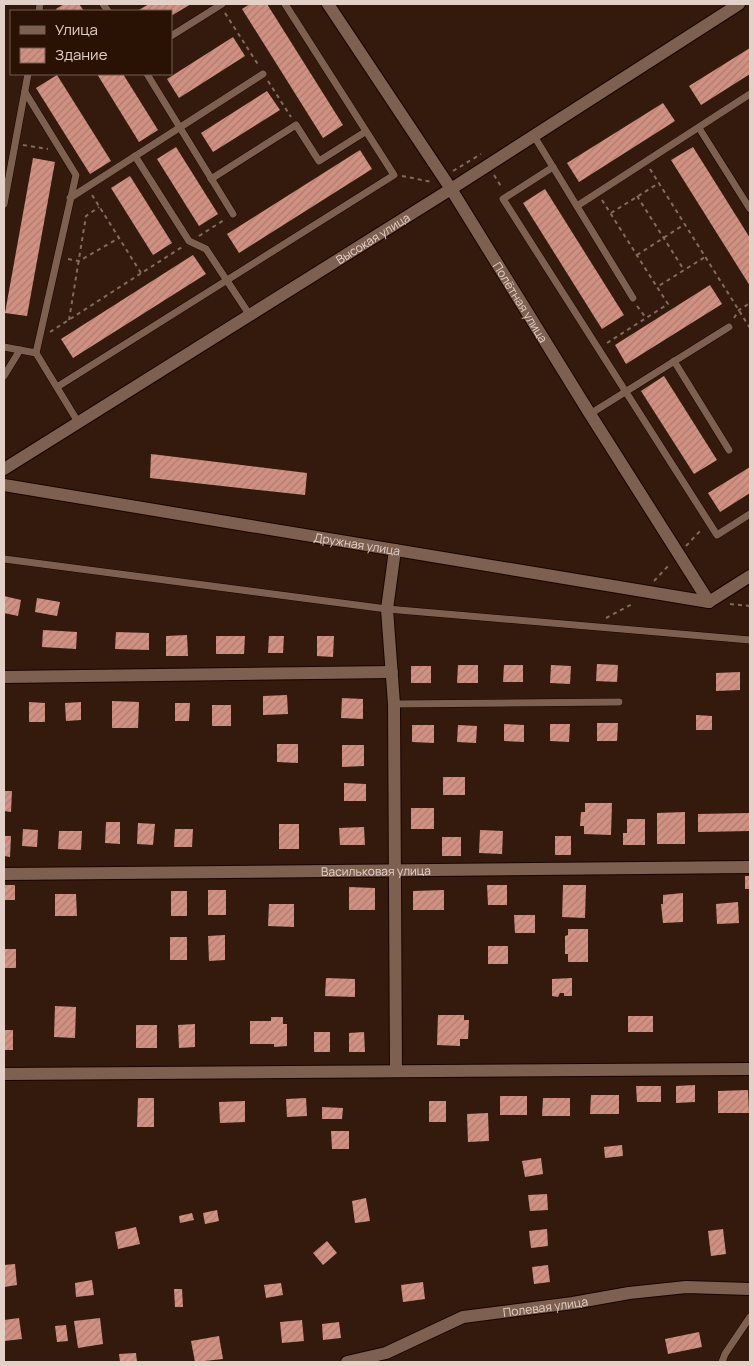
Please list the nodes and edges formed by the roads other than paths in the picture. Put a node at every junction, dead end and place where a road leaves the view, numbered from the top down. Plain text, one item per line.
1 (221, 4) edge
2 (285, 4) edge
3 (328, 4) edge
4 (739, 4) edge
5 (172, 35) edge
6 (263, 74) road end
7 (28, 75) edge
8 (148, 75) edge
9 (25, 92) junction
10 (750, 94) edge
11 (180, 128) junction
12 (698, 128) junction
13 (365, 132) junction
14 (534, 136) junction
15 (135, 156) junction
16 (553, 167) junction
17 (211, 179) junction
18 (450, 189) junction
19 (70, 198) junction
20 (4, 204) edge
21 (577, 206) junction
22 (750, 209) edge
23 (233, 214) road end
24 (228, 280) junction
25 (633, 298) road end
26 (249, 314) junction
27 (729, 327) road end
28 (4, 347) edge
29 (20, 350) junction
30 (36, 353) junction
31 (674, 361) junction
32 (4, 376) edge
33 (57, 387) junction
34 (626, 392) junction
35 (590, 414) junction
36 (78, 422) junction
37 (729, 450) dead end
38 (4, 469) edge
39 (4, 485) edge
40 (750, 514) edge
41 (395, 550) junction
42 (4, 559) edge
43 (750, 576) edge
44 (710, 602) junction
45 (387, 609) junction
46 (750, 640) edge
47 (392, 672) junction
48 (4, 676) edge
49 (619, 702) dead end
50 (394, 704) junction
51 (750, 867) edge
52 (394, 870) junction
53 (4, 874) edge
54 (750, 1069) edge
55 (396, 1070) junction
56 (4, 1074) edge
57 (750, 1289) edge
58 (750, 1317) edge
59 (347, 1362) edge
60 (722, 1362) edge

1 - 5 lane
2 - 13 lane
3 - 18 street, Полётная улица
4 - 14 street, Высокая улица
6 - 11 lane
7 - 9 lane
8 - 11 lane
9 - 19 lane
9 - 20 lane
10 - 12 lane
11 - 15 lane
11 - 17 lane
12 - 21 lane
12 - 22 lane
13 - 17 lane
13 - 24 lane
14 - 16 lane
14 - 18 street, Высокая улица
15 - 19 lane
15 - 24 lane
16 - 21 lane
16 - 34 lane
17 - 23 lane
18 - 26 street, Высокая улица
18 - 35 street, Полётная улица
19 - 30 lane
21 - 25 lane
24 - 26 lane
24 - 33 lane
26 - 36 street, Высокая улица
27 - 31 lane
28 - 29 lane
29 - 30 lane
29 - 32 lane
30 - 33 lane
31 - 34 lane
31 - 37 lane
33 - 36 lane
34 - 35 lane
34 - 40 lane
35 - 44 street, Полётная улица
36 - 38 street, Высокая улица
39 - 41 street, Дружная улица
41 - 44 street, Дружная улица
41 - 45 street
42 - 45 lane
43 - 44 street
45 - 46 lane
45 - 47 street
47 - 48 street
47 - 50 street
49 - 50 lane
50 - 52 street
51 - 52 street, Васильковая улица
52 - 53 street, Васильковая улица
52 - 55 street
54 - 55 street
55 - 56 street
57 - 59 street, Полевая улица
58 - 60 lane

